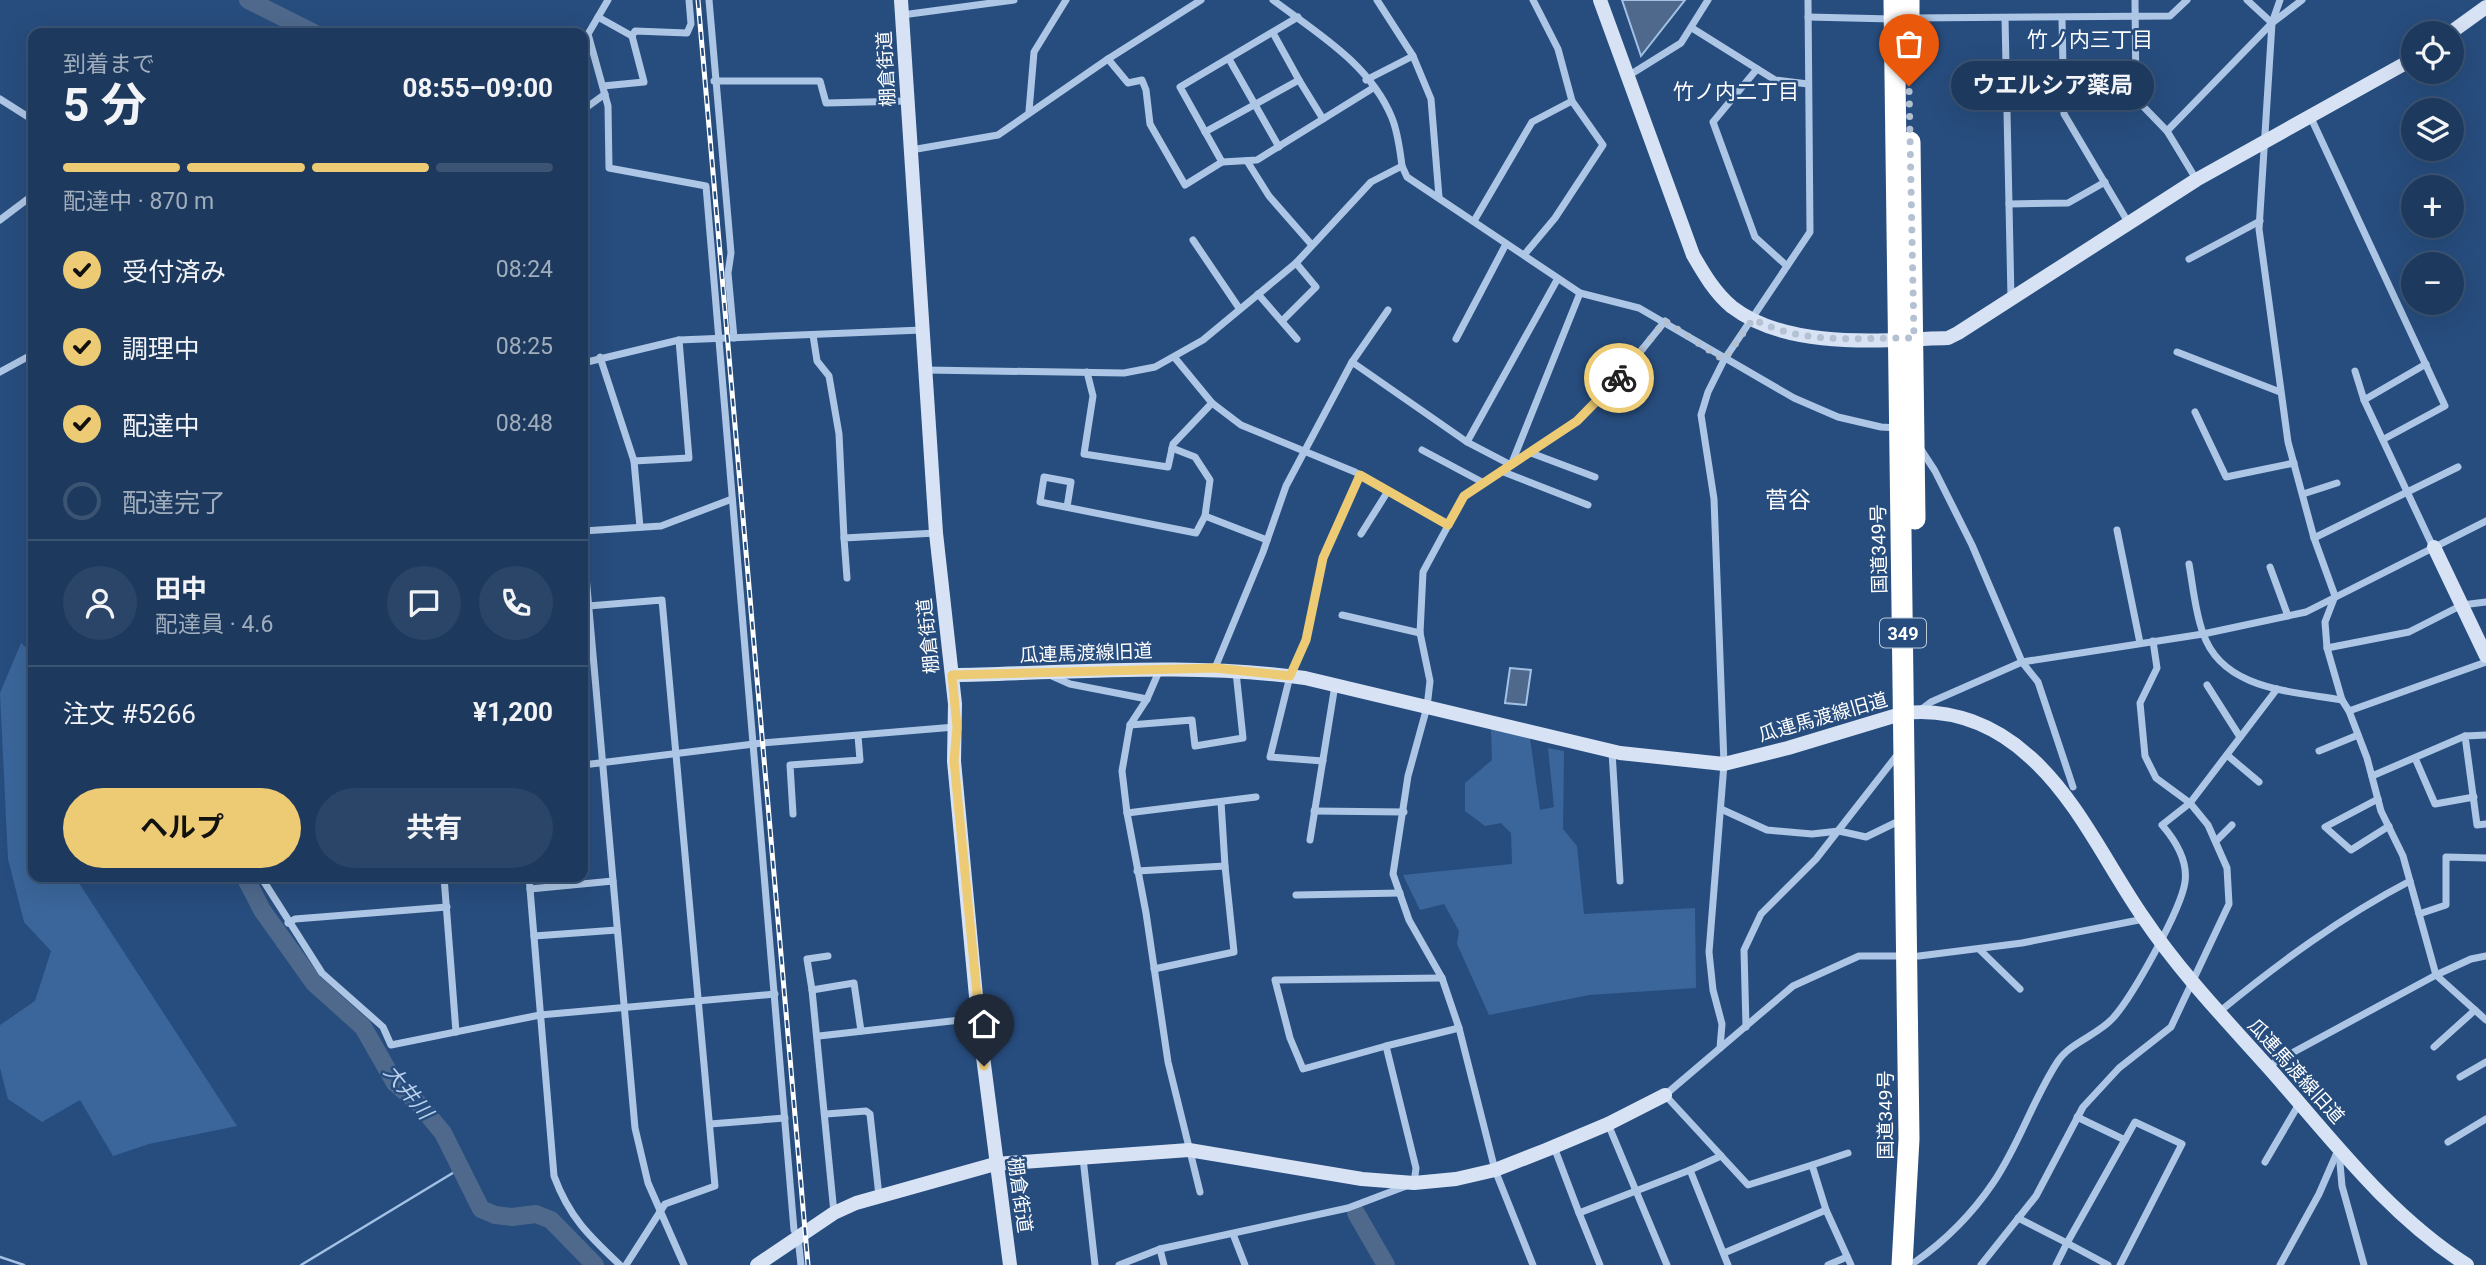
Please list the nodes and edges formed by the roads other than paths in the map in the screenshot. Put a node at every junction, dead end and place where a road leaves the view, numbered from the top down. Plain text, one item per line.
1 (608, 0) edge
2 (689, 0) edge
3 (709, 0) edge
4 (1014, 0) edge
5 (1066, 0) edge
6 (1201, 0) edge
7 (1273, 0) edge
8 (1377, 0) edge
9 (1533, 0) edge
10 (1600, 0) edge
11 (1708, 0) edge
12 (1808, 0) edge
13 (2135, 0) edge
14 (2187, 0) edge
15 (2247, 0) edge
16 (2280, 0) edge
17 (2302, 0) edge
18 (902, 7) edge
19 (2486, 7) edge
20 (1901, 9) edge
21 (598, 17) junction
22 (1298, 17) junction
23 (1808, 18) junction
24 (2005, 18) junction
25 (2136, 18) junction
26 (2063, 19) junction
27 (2272, 23) junction
28 (2464, 23) edge
29 (1692, 28) junction
30 (1273, 33) junction
31 (632, 36) junction
32 (1413, 56) junction
33 (1108, 59) junction
34 (1229, 59) junction
35 (2401, 66) edge
36 (1757, 69) junction
37 (1628, 76) junction
38 (714, 80) junction
39 (1298, 80) junction
40 (1366, 80) junction
41 (1808, 83) junction
42 (1373, 88) junction
43 (604, 90) junction
44 (0, 99) edge
45 (907, 101) junction
46 (1572, 101) junction
47 (1254, 103) junction
48 (588, 105) edge
49 (1029, 111) junction
50 (28, 117) edge
51 (2311, 118) junction
52 (1323, 119) junction
53 (2167, 131) junction
54 (1205, 132) junction
55 (2264, 144) junction
56 (1279, 146) junction
57 (910, 150) junction
58 (1247, 161) junction
59 (1222, 162) junction
60 (1402, 166) junction
61 (2196, 180) junction
62 (2105, 182) junction
63 (1440, 197) junction
64 (28, 198) edge
65 (2009, 204) junction
66 (0, 220) edge
67 (1474, 221) junction
68 (2260, 221) junction
69 (2128, 222) junction
70 (1193, 240) dead end
71 (1311, 244) junction
72 (1506, 244) junction
73 (1524, 255) junction
74 (2189, 259) dead end
75 (1296, 263) junction
76 (1787, 266) junction
77 (1557, 280) junction
78 (1580, 293) junction
79 (1258, 294) junction
80 (2011, 298) junction
81 (1239, 308) junction
82 (1388, 310) dead end
83 (1753, 319) junction
84 (1283, 320) junction
85 (1665, 321) junction
86 (922, 330) junction
87 (813, 335) junction
88 (1906, 337) junction
89 (717, 338) junction
90 (734, 338) junction
91 (1297, 339) dead end
92 (1456, 339) dead end
93 (679, 340) junction
94 (2177, 352) dead end
95 (28, 357) edge
96 (600, 357) junction
97 (1175, 358) junction
98 (1724, 360) junction
99 (588, 361) edge
100 (1352, 362) junction
101 (2426, 364) junction
102 (925, 370) junction
103 (2355, 371) dead end
104 (0, 372) edge
105 (1087, 372) junction
106 (2280, 393) junction
107 (2364, 400) junction
108 (1212, 403) junction
109 (2195, 412) dead end
110 (1907, 434) junction
111 (2384, 439) junction
112 (1467, 442) junction
113 (1172, 448) junction
114 (1422, 450) dead end
115 (1305, 452) junction
116 (1531, 453) junction
117 (634, 461) junction
118 (2294, 463) junction
119 (1511, 465) junction
120 (2458, 467) dead end
121 (1501, 471) junction
122 (1360, 475) junction
123 (1595, 477) dead end
124 (1482, 482) junction
125 (2337, 483) dead end
126 (2407, 490) junction
127 (1388, 491) junction
128 (2303, 494) junction
129 (732, 499) junction
130 (1588, 505) dead end
131 (1067, 507) junction
132 (1205, 516) junction
133 (2486, 521) edge
134 (1448, 525) junction
135 (640, 527) junction
136 (2117, 530) dead end
137 (588, 531) edge
138 (936, 533) junction
139 (1361, 534) dead end
140 (844, 538) junction
141 (2315, 538) junction
142 (1267, 540) junction
143 (2434, 547) junction
144 (2189, 564) dead end
145 (2270, 567) dead end
146 (847, 578) dead end
147 (588, 595) edge
148 (2334, 596) junction
149 (2486, 602) edge
150 (2462, 605) junction
151 (589, 606) junction
152 (1342, 615) dead end
153 (2288, 616) junction
154 (1420, 633) junction
155 (2203, 634) junction
156 (2153, 641) junction
157 (2140, 643) junction
158 (2326, 648) junction
159 (2485, 655) edge
160 (2022, 662) junction
161 (1215, 668) junction
162 (1160, 669) junction
163 (1236, 670) junction
164 (1049, 674) junction
165 (952, 675) junction
166 (1290, 676) junction
167 (1335, 685) junction
168 (2207, 685) dead end
169 (2277, 689) junction
170 (1147, 699) junction
171 (2342, 700) junction
172 (1427, 707) junction
173 (2349, 711) junction
174 (1911, 713) junction
175 (1130, 725) junction
176 (957, 727) junction
177 (2486, 734) edge
178 (2358, 735) junction
179 (858, 736) junction
180 (2465, 736) junction
181 (2241, 737) junction
182 (752, 744) junction
183 (1905, 745) junction
184 (1612, 751) junction
185 (2319, 751) dead end
186 (676, 755) junction
187 (2227, 755) junction
188 (2415, 758) junction
189 (1322, 761) junction
190 (603, 763) junction
191 (588, 764) edge
192 (1724, 764) junction
193 (2372, 776) junction
194 (2259, 782) dead end
195 (2073, 787) dead end
196 (1256, 797) dead end
197 (2474, 797) junction
198 (2378, 799) junction
199 (1221, 802) junction
200 (2190, 803) junction
201 (1721, 809) junction
202 (1314, 811) junction
203 (1404, 812) junction
204 (1127, 813) junction
205 (793, 814) dead end
206 (1905, 818) junction
207 (2486, 824) edge
208 (2232, 825) dead end
209 (2389, 826) junction
210 (1839, 831) junction
211 (1310, 839) dead end
212 (2216, 841) junction
213 (2486, 858) edge
214 (1225, 866) junction
215 (1137, 871) junction
216 (613, 881) junction
217 (1620, 881) dead end
218 (2410, 881) junction
219 (264, 882) edge
220 (444, 882) edge
221 (529, 882) edge
222 (530, 889) junction
223 (1399, 893) junction
224 (1296, 895) dead end
225 (447, 907) junction
226 (2419, 914) junction
227 (2144, 919) junction
228 (288, 923) junction
229 (617, 930) junction
230 (534, 936) junction
231 (2160, 942) junction
232 (1979, 949) junction
233 (828, 956) dead end
234 (1913, 956) junction
235 (2486, 956) edge
236 (1154, 969) junction
237 (2436, 975) junction
238 (1442, 978) junction
239 (2190, 982) junction
240 (812, 989) junction
241 (2020, 989) dead end
242 (775, 994) junction
243 (699, 1001) junction
244 (623, 1007) junction
245 (2475, 1010) junction
246 (2218, 1012) junction
247 (540, 1015) junction
248 (978, 1018) junction
249 (2486, 1020) edge
250 (1746, 1027) junction
251 (1459, 1028) junction
252 (861, 1031) junction
253 (456, 1032) junction
254 (819, 1036) junction
255 (1386, 1046) junction
256 (2434, 1047) dead end
257 (1720, 1048) junction
258 (2486, 1062) edge
259 (2267, 1067) junction
260 (2459, 1077) dead end
261 (1665, 1095) junction
262 (2300, 1104) junction
263 (825, 1114) junction
264 (2077, 1117) junction
265 (785, 1118) junction
266 (2486, 1119) edge
267 (710, 1124) junction
268 (1608, 1124) junction
269 (2125, 1140) junction
270 (2448, 1142) dead end
271 (1554, 1146) junction
272 (2339, 1148) junction
273 (1189, 1150) junction
274 (1848, 1153) dead end
275 (1721, 1156) junction
276 (1083, 1157) junction
277 (2265, 1162) dead end
278 (995, 1164) junction
279 (1811, 1164) junction
280 (1495, 1170) junction
281 (1690, 1170) junction
282 (1414, 1183) junction
283 (1200, 1192) dead end
284 (1637, 1193) junction
285 (879, 1196) junction
286 (660, 1210) junction
287 (1826, 1210) junction
288 (834, 1213) junction
289 (1579, 1213) junction
290 (2018, 1218) junction
291 (1233, 1234) junction
292 (798, 1237) junction
293 (2067, 1243) junction
294 (1160, 1249) junction
295 (1724, 1253) junction
296 (1849, 1261) edge
297 (1599, 1263) edge
298 (1911, 1264) edge
299 (620, 1265) edge
300 (626, 1265) edge
301 (684, 1265) edge
302 (757, 1265) edge
303 (801, 1265) edge
304 (1010, 1265) edge
305 (1095, 1265) edge
306 (1119, 1265) edge
307 (1164, 1265) edge
308 (1245, 1265) edge
309 (1533, 1265) edge
310 (1588, 1265) edge
311 (1667, 1265) edge
312 (1728, 1265) edge
313 (1828, 1265) edge
314 (1981, 1265) edge
315 (2056, 1265) edge
316 (2108, 1265) edge
317 (2120, 1265) edge
318 (2280, 1265) edge
319 (2364, 1265) edge
320 (2467, 1265) edge

1 - 21 street
2 - 31 street
3 - 38 street
4 - 18 street
5 - 49 street
6 - 33 street
7 - 22 street
8 - 32 street
9 - 46 street
10 - 37 street
11 - 29 street
12 - 23 street
13 - 25 street
14 - 25 street
15 - 27 street
16 - 27 street
17 - 27 street
18 - 45 street, 棚倉街道
19 - 28 street
20 - 23 street
20 - 24 street
20 - 88 highway, 国道349号 / 349
21 - 31 street
21 - 43 street
22 - 30 street
22 - 40 street
23 - 41 street
24 - 26 street
24 - 65 street
25 - 26 street
25 - 53 street
26 - 62 street
27 - 53 street
27 - 55 street
29 - 36 street
29 - 37 street
30 - 34 street
30 - 39 street
31 - 43 street
32 - 40 street
32 - 63 street
33 - 49 street
33 - 59 street
34 - 47 street
34 - 54 street
35 - 51 street
36 - 41 street
36 - 76 street
37 - 83 street
38 - 45 street
38 - 90 street
39 - 47 street
39 - 52 street
40 - 42 street
41 - 76 street
42 - 52 street
42 - 60 street
43 - 48 street
43 - 89 street
44 - 50 street
45 - 57 street, 棚倉街道
46 - 67 street
46 - 73 street
47 - 54 street
47 - 56 street
49 - 57 street
51 - 55 street
51 - 101 street
52 - 56 street
53 - 61 street
54 - 59 street
55 - 61 street
55 - 68 street
56 - 58 street
57 - 86 street, 棚倉街道
58 - 59 street
58 - 71 street
60 - 63 street
60 - 71 street
61 - 69 street
62 - 65 street
62 - 69 street
63 - 67 street
64 - 66 street
65 - 80 street
67 - 72 street
68 - 74 street
68 - 106 street
69 - 80 street
70 - 81 street
71 - 75 street
72 - 73 street
72 - 92 street
73 - 77 street
75 - 79 street
75 - 84 street
76 - 83 street
77 - 78 street
77 - 112 street
78 - 85 street
78 - 119 street
79 - 81 street
79 - 84 street
80 - 88 street
81 - 97 street
82 - 100 street
83 - 88 street
83 - 98 street
84 - 91 street
85 - 98 street
85 - 116 street
86 - 87 street
86 - 102 street, 棚倉街道
87 - 90 street
87 - 140 street
88 - 110 highway, 国道349号 / 349
89 - 90 street
89 - 93 street
89 - 129 street
93 - 96 street
93 - 117 street
94 - 106 street
95 - 104 street
96 - 99 street
96 - 117 street
97 - 105 street
97 - 108 street
98 - 110 street
98 - 192 street
100 - 112 street
100 - 115 street
101 - 107 street
101 - 111 street
102 - 105 street
102 - 138 street, 棚倉街道
103 - 107 street
105 - 113 street
106 - 118 street
107 - 111 street
108 - 113 street
108 - 115 street
109 - 118 street
110 - 160 street
110 - 174 highway, 国道349号 / 349
111 - 126 street
112 - 119 street
113 - 132 street
114 - 124 street
115 - 122 street
115 - 142 street
116 - 119 street
116 - 123 street
117 - 135 street
118 - 128 street
119 - 121 street
120 - 126 street
121 - 124 street
121 - 130 street
122 - 127 street
122 - 166 street
124 - 134 street
125 - 128 street
126 - 141 street
126 - 143 street
127 - 134 street
127 - 139 street
128 - 141 street
129 - 135 street
129 - 182 street
131 - 131 street
131 - 132 street
132 - 142 street
133 - 143 street
134 - 154 street
135 - 137 street
136 - 157 street
138 - 140 street
138 - 165 street, 棚倉街道
140 - 146 street
141 - 148 street
142 - 161 street
143 - 148 street
143 - 150 street
144 - 155 street
145 - 153 street
147 - 151 street
148 - 153 street
148 - 158 street
149 - 150 street
150 - 158 street
150 - 159 street
151 - 186 street
151 - 190 street
152 - 154 street
153 - 155 street
154 - 172 street
155 - 156 street
155 - 169 street
156 - 157 street
156 - 200 street
157 - 160 street
158 - 171 street
159 - 173 street
160 - 174 street
160 - 195 street
161 - 162 street, 瓜連馬渡線旧道
161 - 163 street, 瓜連馬渡線旧道
162 - 164 street, 瓜連馬渡線旧道
162 - 170 street
163 - 166 street, 瓜連馬渡線旧道
163 - 175 street
164 - 165 street, 瓜連馬渡線旧道
164 - 170 street
165 - 176 street, 棚倉街道
166 - 167 street, 瓜連馬渡線旧道
166 - 189 street
167 - 172 street, 瓜連馬渡線旧道
167 - 189 street
168 - 181 street
169 - 171 street
169 - 181 street
170 - 175 street
171 - 173 street
172 - 184 street, 瓜連馬渡線旧道
172 - 203 street
173 - 178 street
174 - 183 highway, 国道349号 / 349
174 - 192 street, 瓜連馬渡線旧道
174 - 227 street, 瓜連馬渡線旧道
174 - 234 highway, 国道349号 / 349
175 - 204 street
176 - 179 street
176 - 248 street, 棚倉街道
177 - 180 street
178 - 185 street
178 - 193 street
179 - 182 street
179 - 205 street
180 - 188 street
180 - 197 street
181 - 187 street
182 - 186 street
182 - 242 street
183 - 206 highway, 国道349号 / 349
183 - 210 street
184 - 192 street, 瓜連馬渡線旧道
184 - 217 street
186 - 190 street
186 - 243 street
187 - 194 street
187 - 200 street
188 - 193 street
188 - 197 street
189 - 202 street
190 - 191 street
190 - 216 street
192 - 201 street
193 - 198 street
196 - 199 street
197 - 207 street
198 - 209 street
198 - 209 street
199 - 204 street
199 - 214 street
200 - 212 street
200 - 231 street
201 - 210 street
201 - 257 street
202 - 203 street
202 - 211 street
203 - 223 street
204 - 215 street
206 - 210 street
206 - 234 highway, 国道349号 / 349
208 - 212 street
209 - 218 street
210 - 250 street
212 - 239 street
213 - 226 street
214 - 215 street
214 - 236 street
215 - 236 street
216 - 222 street
216 - 229 street
218 - 226 street
218 - 246 street
219 - 228 street
220 - 225 street
221 - 222 street
222 - 230 street
223 - 224 street
223 - 238 street
225 - 228 street
225 - 253 street
226 - 237 street
227 - 231 street, 瓜連馬渡線旧道
227 - 232 street
228 - 253 street
229 - 230 street
229 - 244 street
230 - 247 street
231 - 239 street, 瓜連馬渡線旧道
231 - 298 street
232 - 234 street
232 - 241 street
233 - 240 street
234 - 250 street
234 - 298 highway, 国道349号 / 349
235 - 237 street
236 - 273 street
237 - 245 street
237 - 259 street
238 - 251 street
238 - 255 street
239 - 246 street, 瓜連馬渡線旧道
239 - 264 street
240 - 252 street
240 - 254 street
242 - 243 street
242 - 265 street
243 - 244 street
243 - 267 street
244 - 247 street
244 - 286 street
245 - 249 street
245 - 256 street
246 - 259 street, 瓜連馬渡線旧道
247 - 253 street
247 - 299 street
248 - 252 street
248 - 278 street, 棚倉街道
250 - 257 street
251 - 255 street
251 - 280 street
252 - 254 street
254 - 263 street
255 - 282 street
257 - 261 street
258 - 260 street
259 - 262 street, 瓜連馬渡線旧道
261 - 268 street
261 - 275 street
262 - 272 street, 瓜連馬渡線旧道
262 - 277 street
263 - 285 street
263 - 288 street
264 - 269 street
264 - 290 street
265 - 267 street
265 - 292 street
266 - 270 street
267 - 286 street
268 - 271 street
268 - 284 street
269 - 293 street
269 - 317 street
271 - 280 street
271 - 289 street
272 - 318 street
272 - 319 street
272 - 320 street, 瓜連馬渡線旧道
273 - 276 street
273 - 282 street
273 - 283 street
274 - 279 street
275 - 279 street
275 - 281 street
276 - 278 street
276 - 305 street
278 - 285 street
278 - 304 street, 棚倉街道
279 - 287 street
280 - 282 street
280 - 309 street
281 - 284 street
281 - 295 street
282 - 291 street
284 - 289 street
284 - 311 street
285 - 288 street
286 - 300 street
286 - 301 street
287 - 295 street
287 - 296 street
288 - 292 street
289 - 297 street
290 - 293 street
290 - 314 street
291 - 294 street
291 - 308 street
292 - 302 street
292 - 303 street
293 - 315 street
293 - 316 street
294 - 306 street
294 - 307 street
295 - 312 street
296 - 313 street
297 - 310 street

